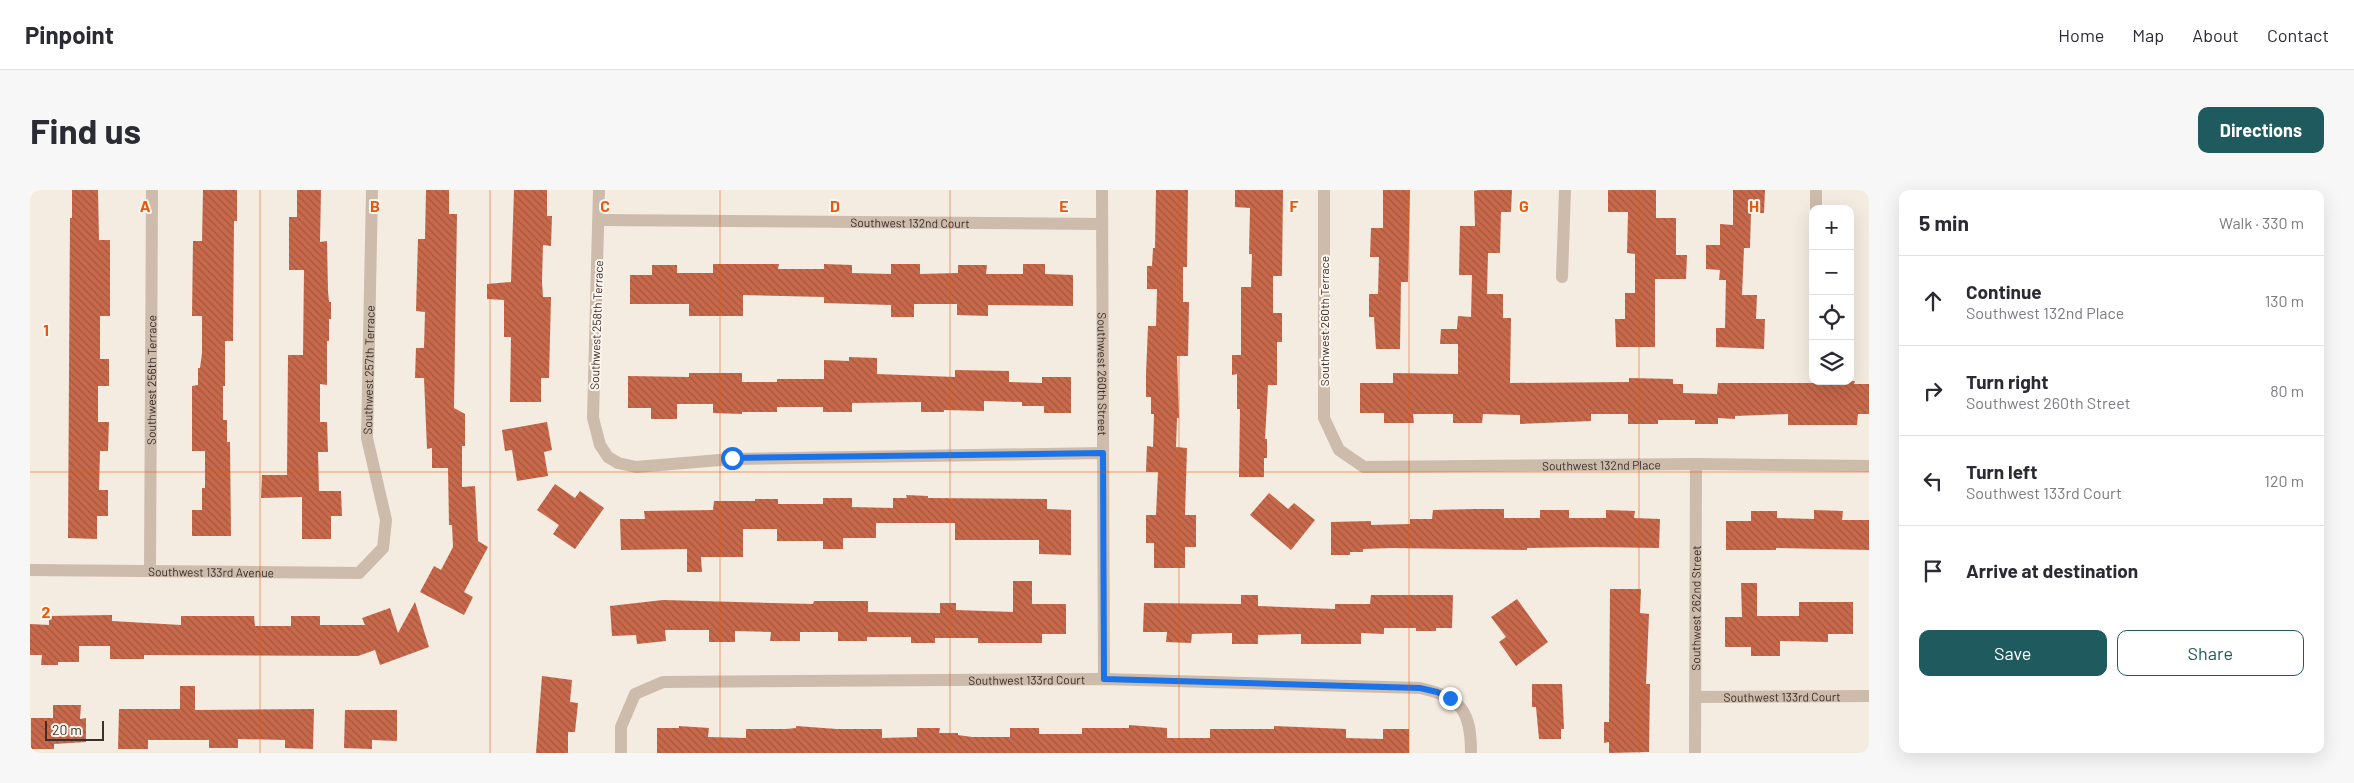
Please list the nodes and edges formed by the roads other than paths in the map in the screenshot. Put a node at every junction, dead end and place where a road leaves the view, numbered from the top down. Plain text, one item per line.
1 (152, 190) edge
2 (372, 190) edge
3 (599, 190) edge
4 (1102, 190) edge
5 (1324, 190) edge
6 (1565, 190) edge
7 (1816, 190) edge
8 (1816, 205) edge
9 (599, 220) junction
10 (1101, 224) junction
11 (1562, 277) dead end
12 (1339, 450) joint
13 (1103, 453) junction
14 (1696, 464) junction
15 (1869, 466) edge
16 (383, 548) joint
17 (30, 570) edge
18 (150, 570) junction
19 (1104, 679) junction
20 (1869, 696) edge
21 (1696, 697) junction
22 (622, 753) edge
23 (1471, 753) edge
24 (1695, 753) edge

1 - 18 street, Southwest 256th Terrace
2 - 16 street, Southwest 257th Terrace
3 - 9 street, Southwest 258th Terrace
4 - 10 street, Southwest 260th Street
5 - 12 street, Southwest 260th Terrace
6 - 11 street
7 - 8 street
9 - 10 street, Southwest 132nd Court
9 - 13 street, Southwest 258th Terrace
10 - 13 street, Southwest 260th Street
12 - 14 street, Southwest 132nd Place
13 - 19 street, Southwest 260th Street
14 - 15 street, Southwest 132nd Place
14 - 21 street, Southwest 262nd Street
16 - 18 street, Southwest 133rd Avenue
17 - 18 street, Southwest 133rd Avenue
19 - 22 street, Southwest 133rd Court
19 - 23 street, Southwest 133rd Court
20 - 21 street, Southwest 133rd Court
21 - 24 street, Southwest 262nd Street

